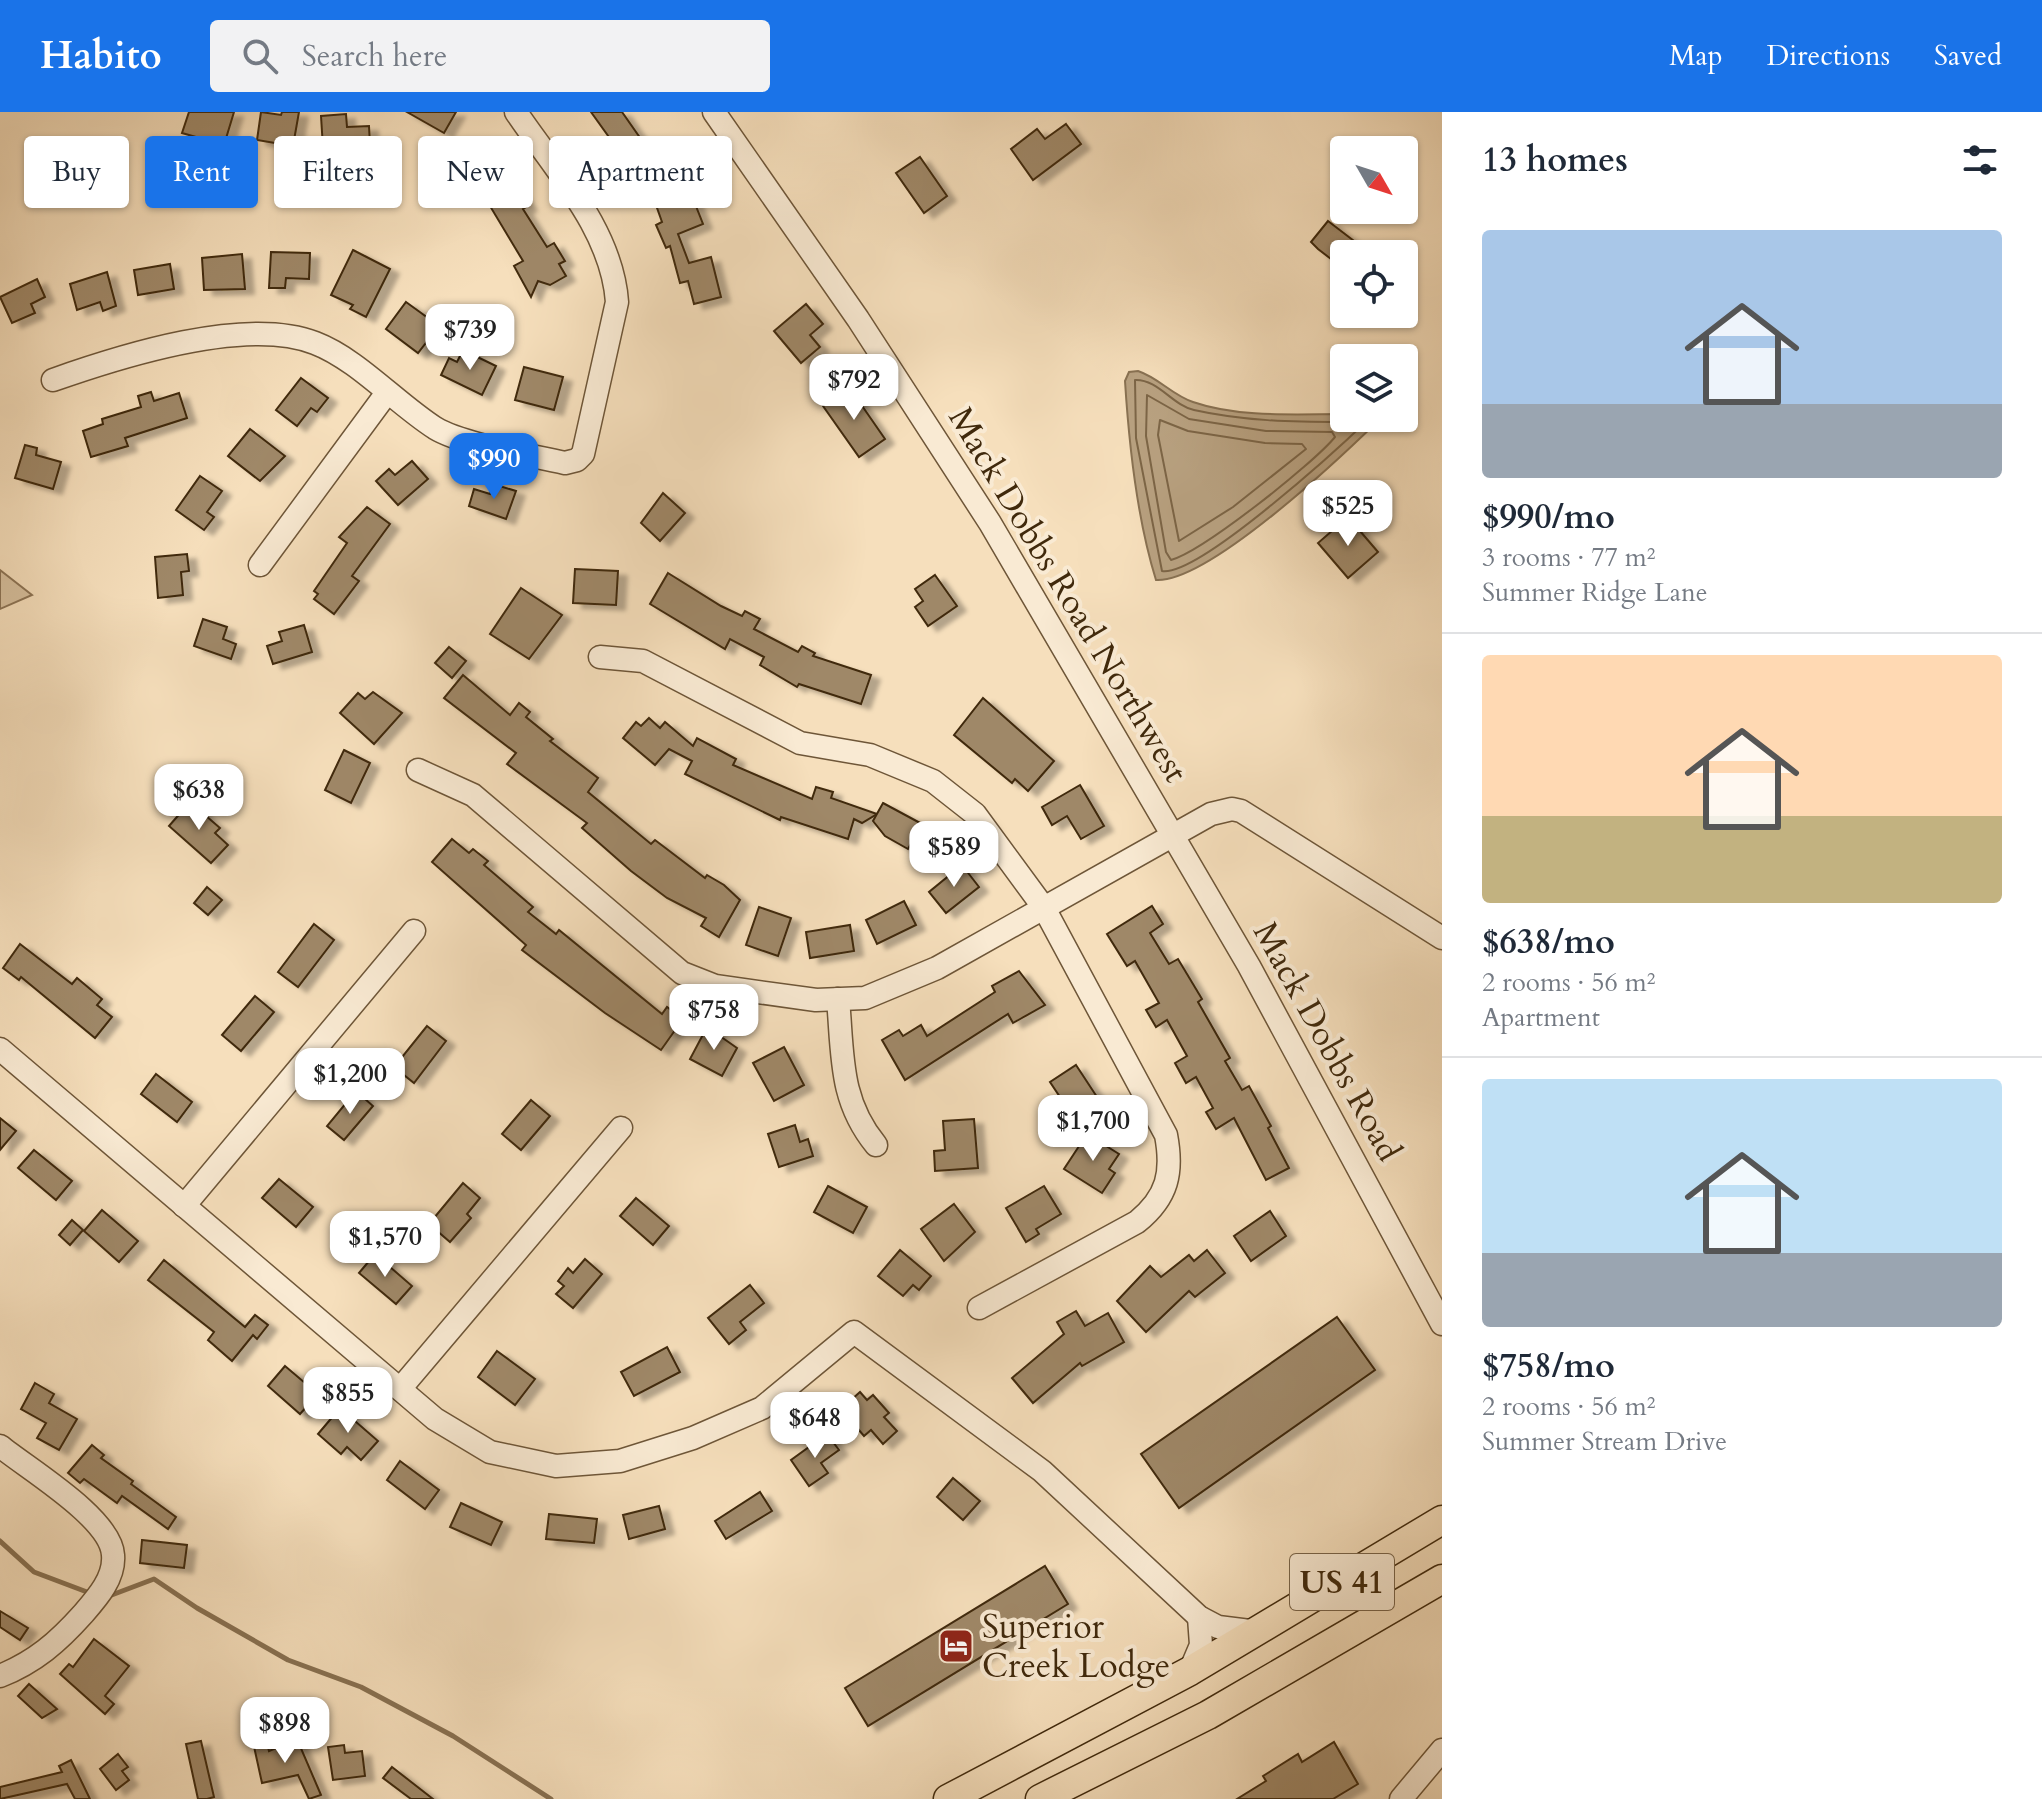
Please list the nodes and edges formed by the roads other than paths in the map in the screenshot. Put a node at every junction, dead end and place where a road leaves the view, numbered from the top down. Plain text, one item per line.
1 (516, 112) edge
2 (714, 112) edge
3 (53, 380) dead end
4 (386, 394) junction
5 (260, 565) dead end
6 (600, 657) dead end
7 (418, 770) dead end
8 (1173, 835) junction
9 (1044, 908) junction
10 (414, 931) dead end
11 (1442, 938) edge
12 (838, 999) junction
13 (0, 1049) edge
14 (621, 1128) dead end
15 (876, 1145) dead end
16 (184, 1206) junction
17 (979, 1308) dead end
18 (1442, 1324) edge
19 (400, 1389) junction
20 (0, 1446) edge
21 (1442, 1520) edge
22 (1442, 1579) edge
23 (1199, 1617) junction
24 (1258, 1632) junction
25 (1190, 1671) junction
26 (0, 1676) edge
27 (1442, 1750) edge
28 (948, 1799) edge
29 (1040, 1799) edge
30 (1401, 1799) edge

1 - 4 street
2 - 8 street, Mack Dobbs Road Northwest
3 - 4 street
4 - 5 street
6 - 9 street
7 - 12 street
8 - 9 street
8 - 11 street
8 - 18 street, Mack Dobbs Road
9 - 12 street
9 - 17 street
10 - 16 street
12 - 15 street
13 - 16 street
14 - 19 street
16 - 19 street
19 - 23 street
20 - 26 street
21 - 24 main road, US 41
22 - 29 main road, US 41
23 - 24 street
23 - 25 street
24 - 25 main road, US 41
25 - 28 main road, US 41
27 - 30 street

